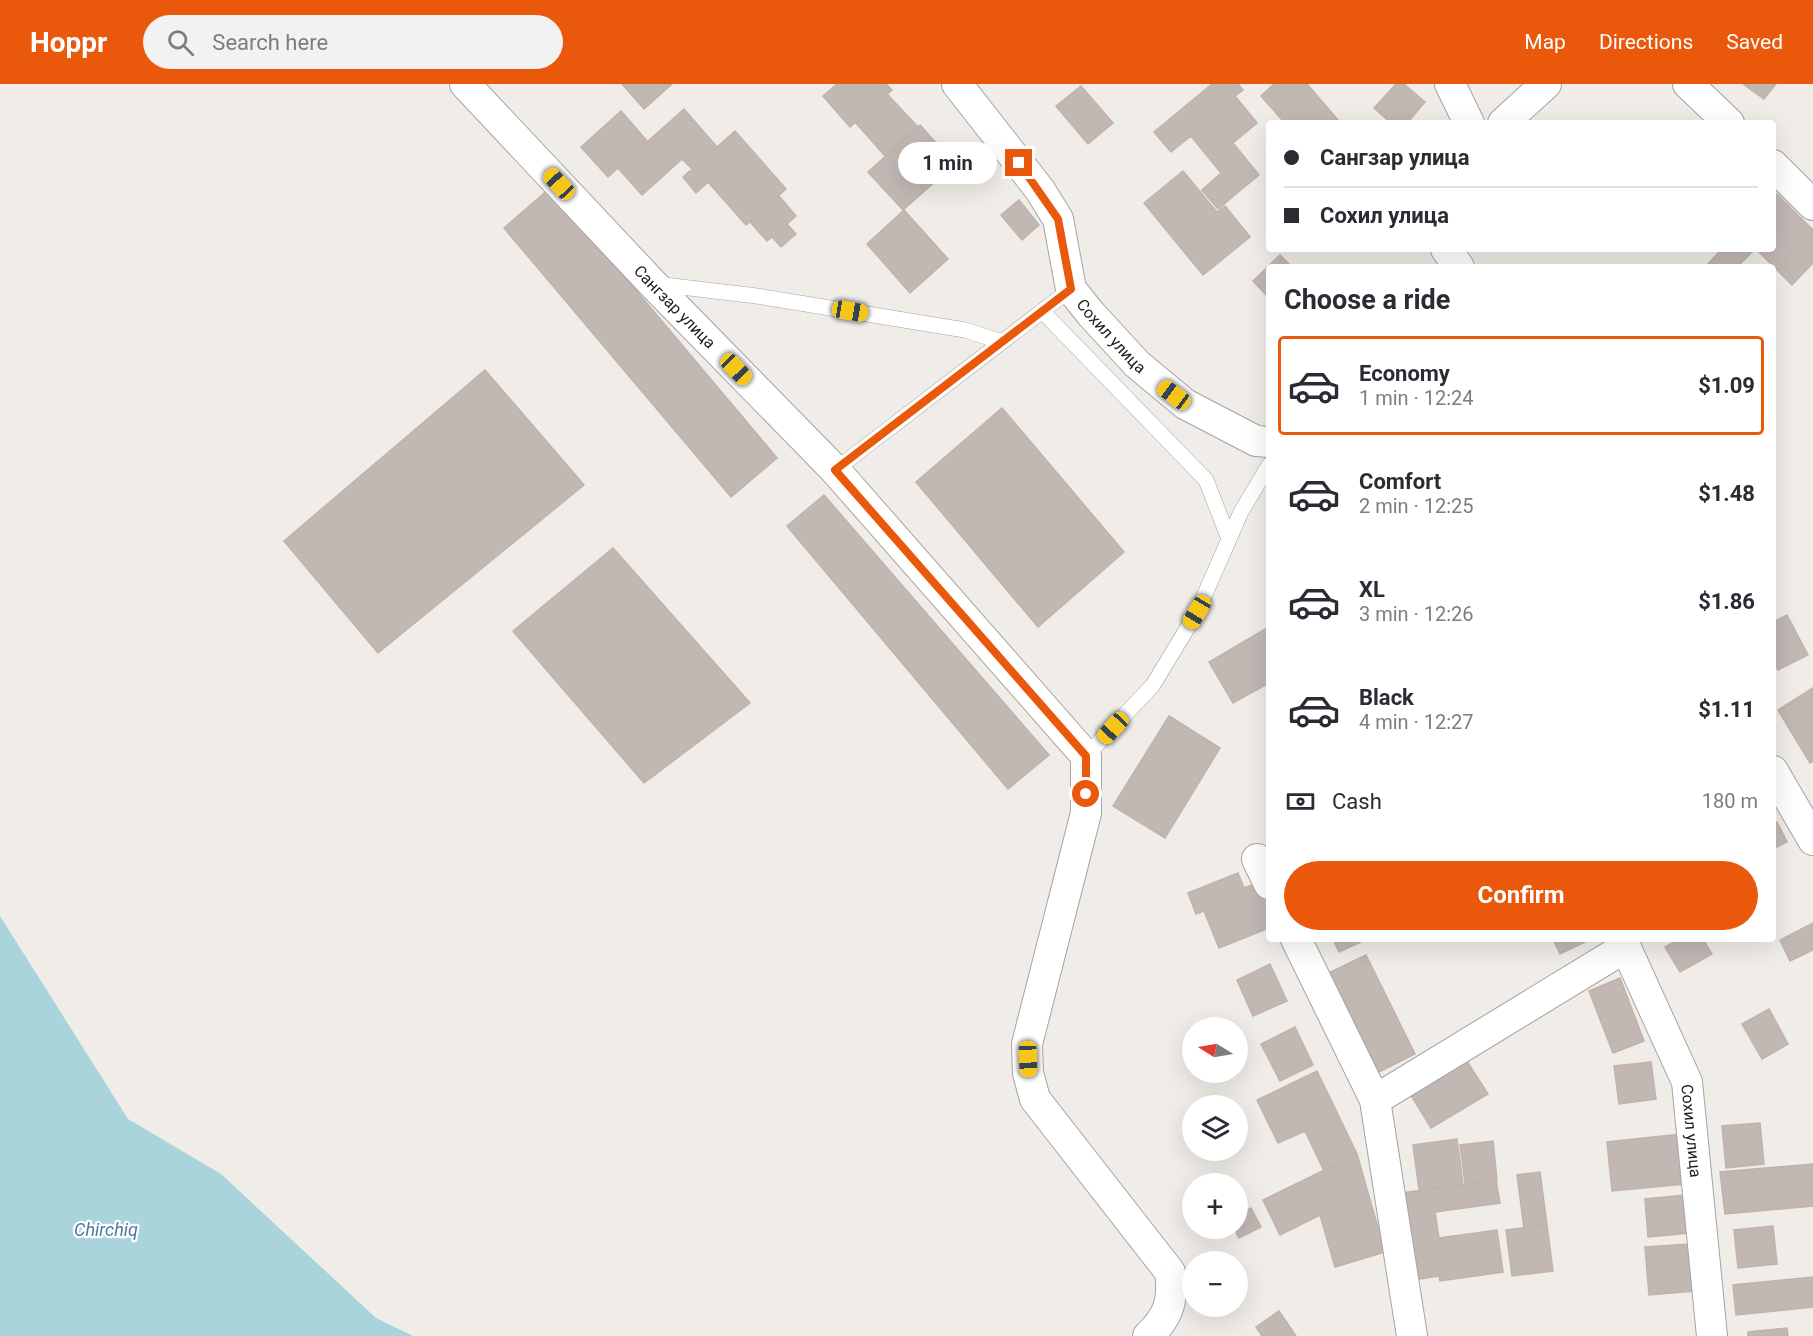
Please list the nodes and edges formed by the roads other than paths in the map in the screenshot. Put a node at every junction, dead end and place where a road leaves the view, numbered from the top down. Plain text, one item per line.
1 (465, 84) edge
2 (957, 84) edge
3 (1450, 84) edge
4 (1546, 84) edge
5 (1688, 84) edge
6 (1467, 120) edge
7 (1506, 120) edge
8 (1726, 120) edge
9 (1776, 168) edge
10 (1813, 205) edge
11 (654, 284) junction
12 (1071, 289) junction
13 (1042, 311) junction
14 (1002, 342) junction
15 (1266, 442) edge
16 (835, 470) junction
17 (1266, 470) edge
18 (1229, 538) junction
19 (1086, 756) junction
20 (1776, 776) edge
21 (1813, 840) edge
22 (1297, 942) edge
23 (1624, 943) edge
24 (1375, 1100) junction
25 (1148, 1336) edge
26 (1412, 1336) edge
27 (1712, 1336) edge

1 - 11 street, Сангзар улица
2 - 12 street, Сохил улица
3 - 6 street
4 - 7 street
5 - 8 street
9 - 10 street
11 - 14 lane
11 - 16 street, Сангзар улица
12 - 13 lane
12 - 15 street, Сохил улица
13 - 14 lane
13 - 18 lane
14 - 16 lane
16 - 19 street, Сангзар улица
17 - 18 lane
18 - 19 lane
19 - 25 street
20 - 21 street
22 - 24 street
23 - 24 street
23 - 27 street, Сохил улица
24 - 26 street

